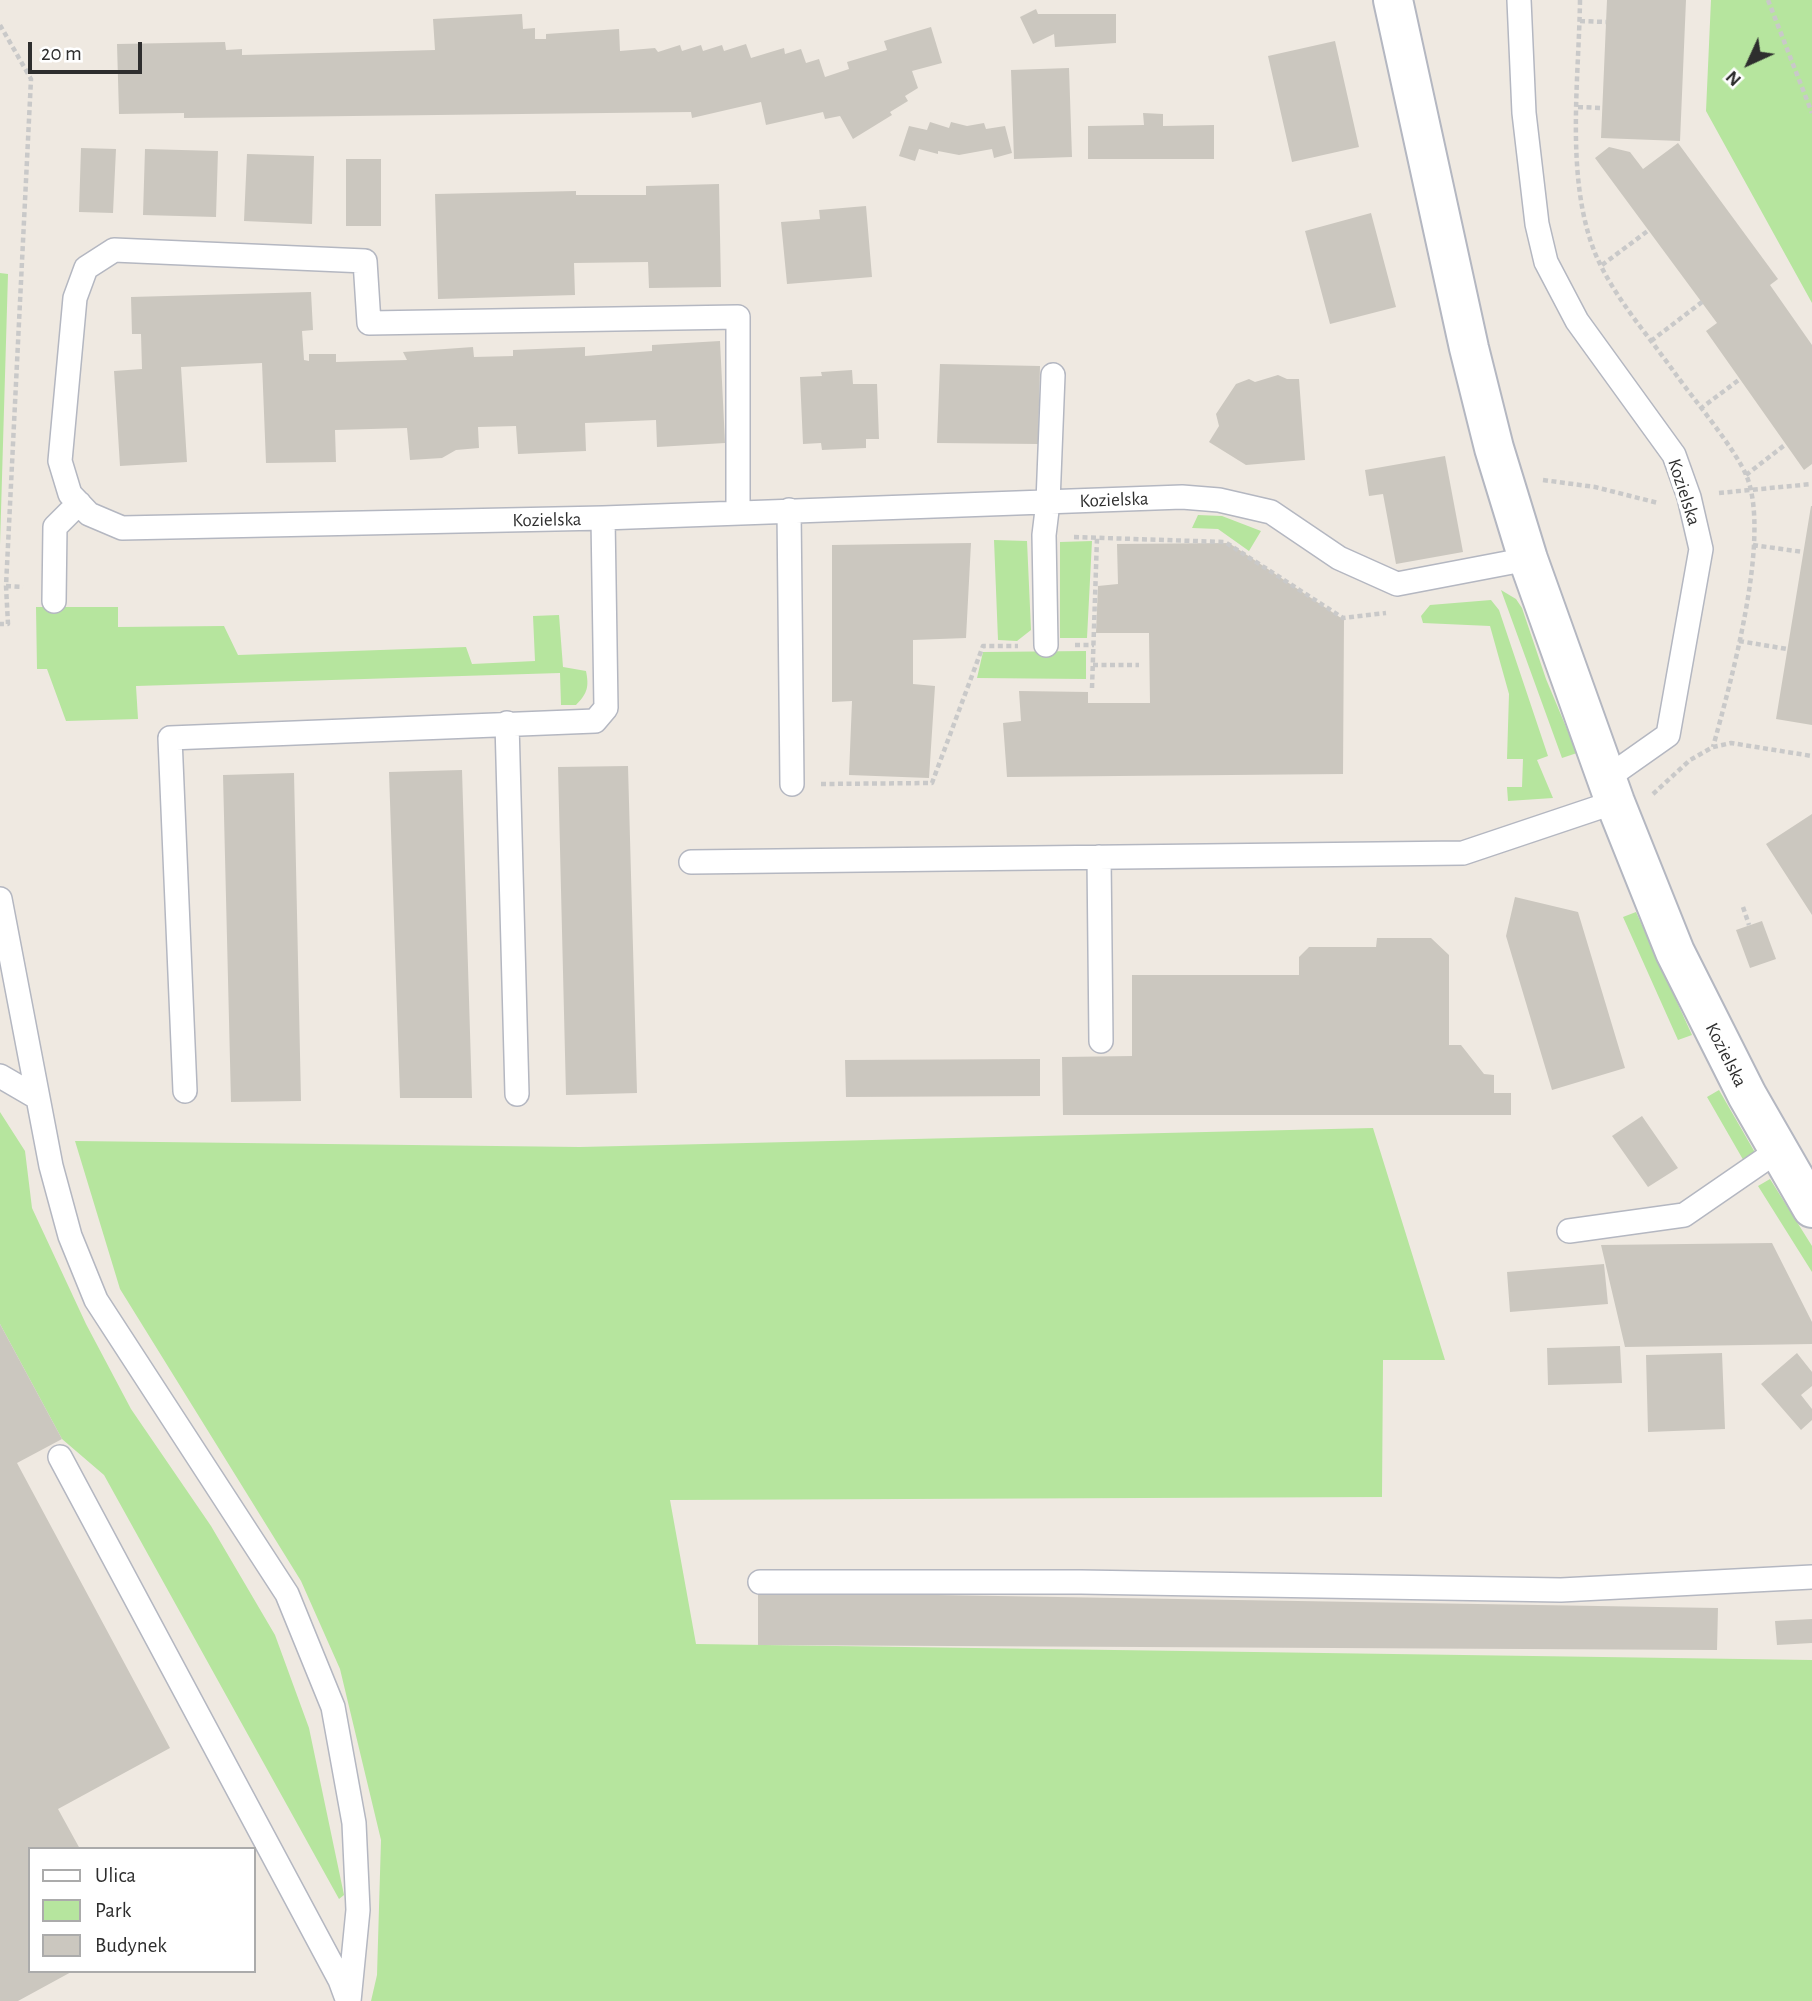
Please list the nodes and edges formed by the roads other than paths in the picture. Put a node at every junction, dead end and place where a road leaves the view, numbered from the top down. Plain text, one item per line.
1 (1393, 0) edge
2 (1519, 0) edge
3 (1053, 375) dead end
4 (1048, 502) junction
5 (79, 503) junction
6 (789, 510) junction
7 (738, 512) junction
8 (603, 518) junction
9 (1528, 559) junction
10 (54, 601) dead end
11 (1046, 645) road end
12 (507, 723) junction
13 (792, 784) road end
14 (1623, 793) junction
15 (1099, 857) junction
16 (691, 862) dead end
17 (0, 899) edge
18 (1101, 1041) dead end
19 (0, 1076) edge
20 (185, 1091) dead end
21 (517, 1094) dead end
22 (38, 1098) junction
23 (1777, 1151) junction
24 (1812, 1208) edge
25 (1569, 1231) dead end
26 (60, 1457) dead end
27 (1812, 1577) edge
28 (760, 1583) dead end
29 (348, 2001) edge

1 - 9 street, Kozielska
2 - 14 lane, Kozielska
3 - 4 lane
4 - 6 lane, Kozielska
4 - 9 lane, Kozielska
4 - 11 lane
5 - 7 lane, Kozielska
5 - 8 lane, Kozielska
5 - 10 lane
6 - 7 lane, Kozielska
6 - 13 lane
7 - 8 lane, Kozielska
8 - 12 lane
9 - 14 street, Kozielska
12 - 20 lane
12 - 21 lane
14 - 15 lane
14 - 23 street, Kozielska
15 - 16 lane
15 - 18 lane
17 - 22 lane
19 - 22 lane
22 - 29 lane
23 - 24 street, Kozielska
23 - 25 lane
26 - 29 lane
27 - 28 lane

